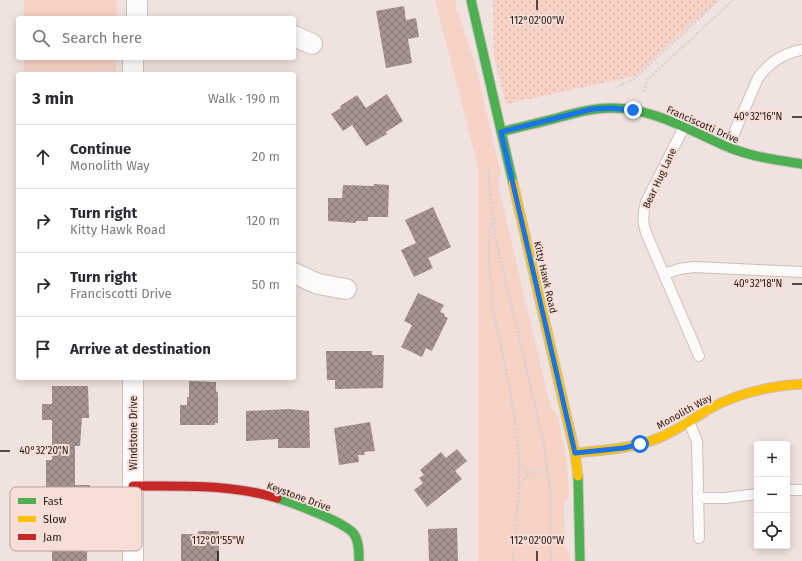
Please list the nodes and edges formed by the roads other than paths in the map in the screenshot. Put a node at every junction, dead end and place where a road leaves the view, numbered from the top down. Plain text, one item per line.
1 (138, 0) edge
2 (472, 0) edge
3 (137, 16) edge
4 (296, 37) edge
5 (312, 44) dead end
6 (802, 50) edge
7 (133, 60) edge
8 (133, 72) edge
9 (684, 128) junction
10 (501, 132) junction
11 (728, 147) junction
12 (802, 164) edge
13 (802, 272) edge
14 (296, 274) edge
15 (664, 274) junction
16 (346, 289) dead end
17 (699, 356) dead end
18 (133, 380) edge
19 (802, 384) edge
20 (689, 422) junction
21 (575, 453) junction
22 (133, 486) joint
23 (790, 490) edge
24 (802, 490) edge
25 (754, 494) edge
26 (698, 498) junction
27 (699, 538) dead end
28 (359, 561) edge
29 (580, 561) edge

1 - 3 street
2 - 10 street, Kitty Hawk Road
4 - 5 street
6 - 11 lane
7 - 8 street
9 - 10 street, Franciscotti Drive
9 - 11 street, Franciscotti Drive
9 - 15 lane, Bear Hug Lane
10 - 21 street, Kitty Hawk Road
11 - 12 street, Franciscotti Drive
13 - 15 lane
14 - 16 street
15 - 17 lane, Bear Hug Lane
18 - 22 street, Windstone Drive
19 - 20 street, Monolith Way
20 - 21 street, Monolith Way
20 - 26 lane
21 - 29 street, Kitty Hawk Road
22 - 28 street, Keystone Drive
23 - 24 lane
25 - 26 lane
26 - 27 lane

